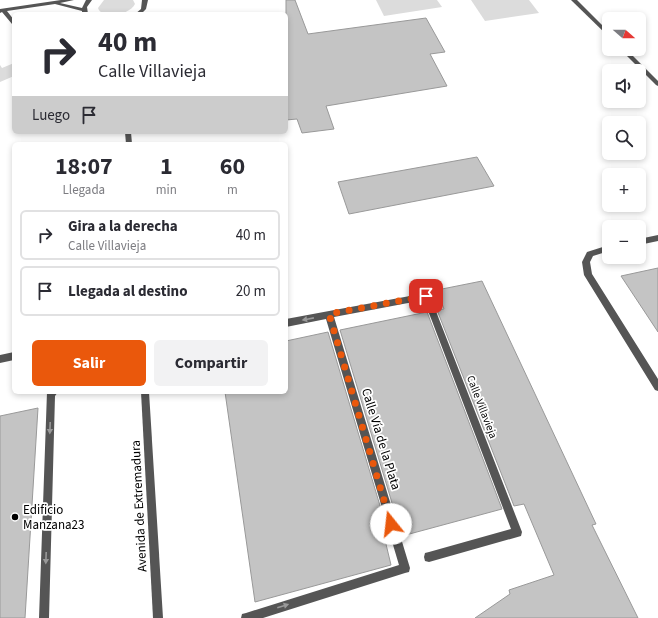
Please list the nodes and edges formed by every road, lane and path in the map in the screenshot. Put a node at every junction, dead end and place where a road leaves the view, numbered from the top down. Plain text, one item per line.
1 (71, 0) edge
2 (89, 0) edge
3 (146, 0) edge
4 (574, 0) edge
5 (53, 3) junction
6 (2, 11) edge
7 (85, 12) edge
8 (140, 12) edge
9 (12, 22) edge
10 (602, 28) edge
11 (630, 56) edge
12 (658, 84) edge
13 (658, 238) edge
14 (646, 241) edge
15 (602, 250) edge
16 (329, 314) junction
17 (288, 323) edge
18 (12, 356) edge
19 (0, 359) edge
20 (658, 387) edge
21 (51, 394) edge
22 (145, 394) edge
23 (429, 556) dead end
24 (44, 618) edge
25 (158, 618) edge
26 (246, 618) edge

1 - 5 street
2 - 7 street
3 - 8 street
4 - 10 street
5 - 6 street
5 - 7 street
6 - 9 street
11 - 12 street
13 - 14 street
15 - 20 street
16 -> 17 street
16 - 23 street, Calle Villavieja
26 -> 16 street, Calle Vía de la Plata
18 - 19 street
21 -> 24 street
22 - 25 street, Avenida de Extremadura

